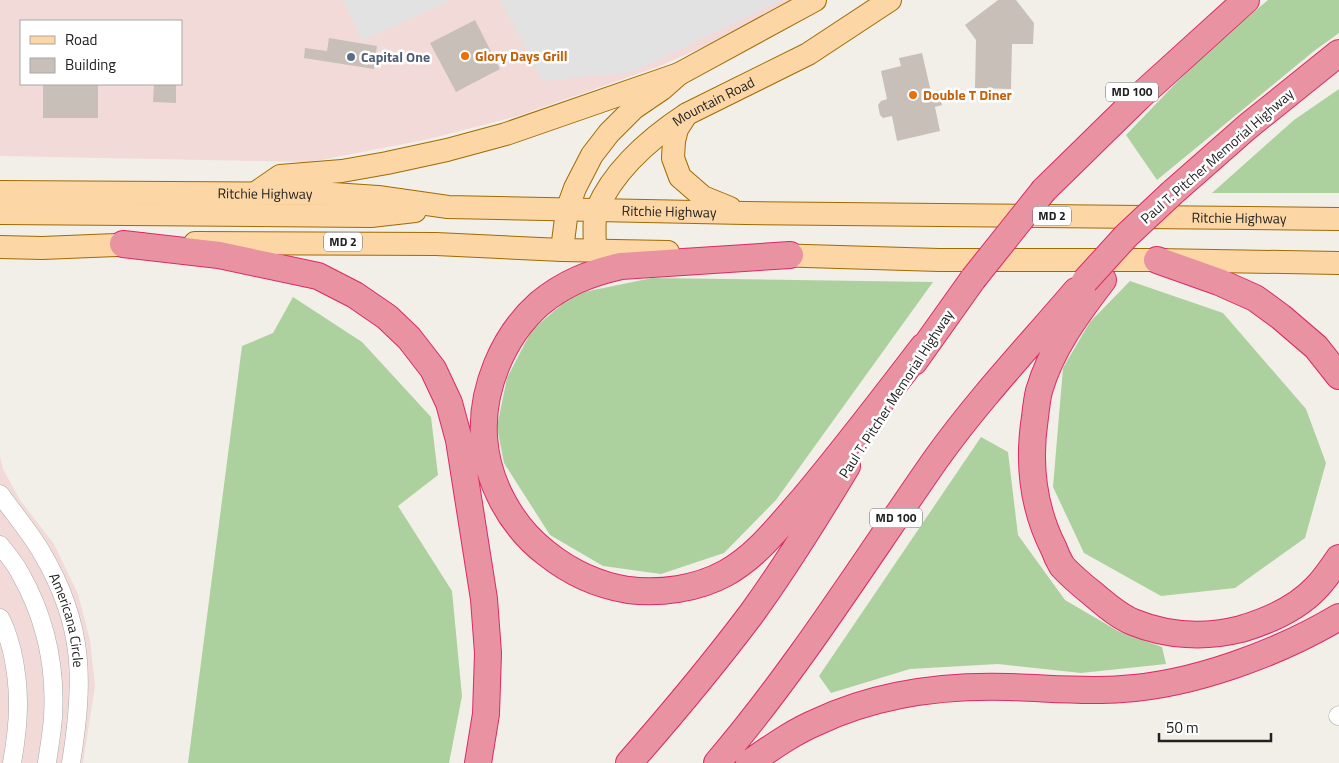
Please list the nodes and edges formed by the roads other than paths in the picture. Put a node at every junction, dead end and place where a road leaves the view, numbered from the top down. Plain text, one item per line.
1 (814, 0) edge
2 (890, 0) edge
3 (1226, 0) edge
4 (1246, 0) edge
5 (1339, 55) edge
6 (679, 74) junction
7 (687, 114) junction
8 (1044, 190) junction
9 (0, 192) edge
10 (254, 194) junction
11 (448, 207) junction
12 (567, 210) junction
13 (596, 210) junction
14 (0, 213) edge
15 (745, 213) junction
16 (1339, 219) edge
17 (123, 244) junction
18 (0, 247) edge
19 (562, 250) junction
20 (595, 251) junction
21 (790, 255) junction
22 (1157, 260) junction
23 (1339, 263) edge
24 (1094, 280) junction
25 (923, 347) junction
26 (1339, 376) edge
27 (0, 494) edge
28 (0, 545) edge
29 (1339, 558) edge
30 (1339, 617) edge
31 (0, 618) edge
32 (12, 763) edge
33 (47, 763) edge
34 (71, 763) edge
35 (478, 763) edge
36 (629, 763) edge
37 (717, 763) edge
38 (749, 763) edge

1 - 6 main road
2 - 7 main road, Mountain Road
3 - 8 highway, Paul T. Pitcher Memorial Highway / MD 100
4 - 8 highway
5 - 24 highway, Paul T. Pitcher Memorial Highway / MD 100, bridge
6 - 10 main road
6 - 12 main road
7 - 13 main road, Mountain Road
7 - 15 main road
8 - 25 highway, Paul T. Pitcher Memorial Highway / MD 100, bridge
9 - 10 main road, Ritchie Highway / MD 2
10 - 11 main road, Ritchie Highway / MD 2
11 - 12 main road, Ritchie Highway / MD 2
11 - 14 main road
12 - 13 main road, Ritchie Highway / MD 2
12 - 19 main road
13 - 15 main road, Ritchie Highway / MD 2
13 - 20 main road, Mountain Road
15 - 16 main road, Ritchie Highway / MD 2
17 - 18 main road, MD 2
17 - 19 main road, MD 2
17 - 35 highway
19 - 20 main road, MD 2
20 - 21 main road, MD 2
21 - 22 main road, MD 2
21 - 25 highway
22 - 23 main road, MD 2
22 - 26 highway
24 - 29 highway
24 - 37 highway, Paul T. Pitcher Memorial Highway / MD 100
25 - 36 highway, Paul T. Pitcher Memorial Highway / MD 100
27 - 34 street, Americana Circle
28 - 33 street, Americana Circle
30 - 38 highway
31 - 32 street

